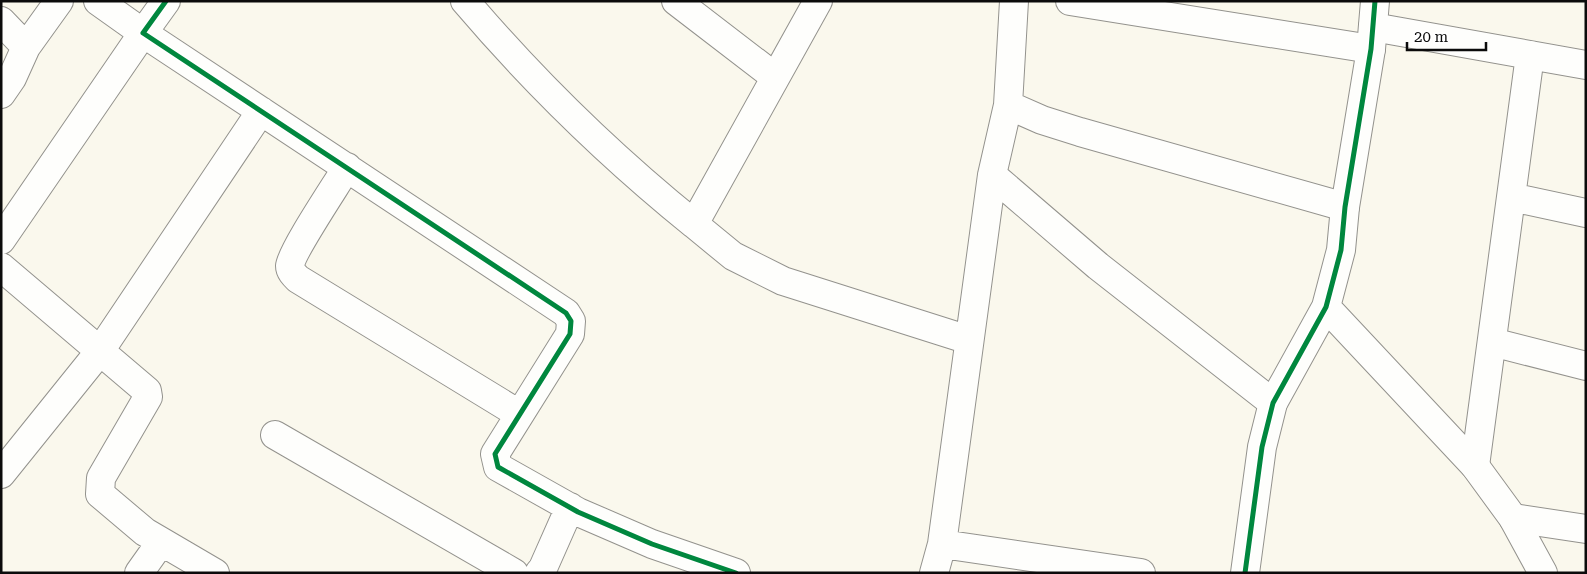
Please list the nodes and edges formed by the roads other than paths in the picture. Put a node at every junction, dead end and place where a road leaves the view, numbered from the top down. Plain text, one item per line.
1 (59, 1) edge
2 (98, 1) edge
3 (166, 1) edge
4 (465, 1) edge
5 (676, 1) edge
6 (818, 1) edge
7 (1014, 1) edge
8 (1070, 1) edge
9 (1, 21) edge
10 (1373, 26) edge
11 (143, 33) junction
12 (26, 47) junction
13 (1530, 55) junction
14 (1586, 65) edge
15 (775, 77) junction
16 (1, 94) edge
17 (1008, 105) junction
18 (261, 111) junction
19 (347, 167) junction
20 (992, 175) junction
21 (1511, 197) junction
22 (1345, 207) junction
23 (1586, 213) edge
24 (694, 224) junction
25 (1, 240) edge
26 (1, 267) edge
27 (1326, 307) junction
28 (969, 340) junction
29 (1492, 342) junction
30 (100, 351) junction
31 (1586, 366) edge
32 (1273, 402) junction
33 (519, 414) junction
34 (275, 434) dead end
35 (1475, 466) junction
36 (1, 474) edge
37 (570, 507) junction
38 (1513, 518) junction
39 (1586, 529) edge
40 (161, 542) junction
41 (942, 544) junction
42 (139, 573) edge
43 (215, 573) edge
44 (514, 573) edge
45 (539, 573) edge
46 (736, 573) edge
47 (934, 573) edge
48 (1141, 573) edge
49 (1245, 573) edge
50 (1543, 573) edge

1 - 12 street
2 - 11 street
3 - 11 street
4 - 24 street
5 - 15 street
6 - 15 street
7 - 17 street
8 - 10 street
9 - 12 street
10 - 13 street
10 - 22 street
11 - 18 street
11 - 25 street
12 - 16 street
13 - 14 street
13 - 21 street
15 - 24 street
17 - 20 street
17 - 22 street
18 - 19 street
18 - 30 street
19 - 33 street
19 - 33 street
20 - 28 street
20 - 32 street
21 - 23 street
21 - 29 street
22 - 27 street
24 - 28 street
26 - 30 street
27 - 32 street
27 - 35 street
28 - 41 street
29 - 31 street
29 - 35 street
30 - 36 street
30 - 40 street
32 - 49 street
33 - 37 street
34 - 44 street
35 - 38 street
37 - 45 street
37 - 46 street
38 - 39 street
38 - 50 street
40 - 42 street
40 - 43 street
41 - 47 street
41 - 48 street

